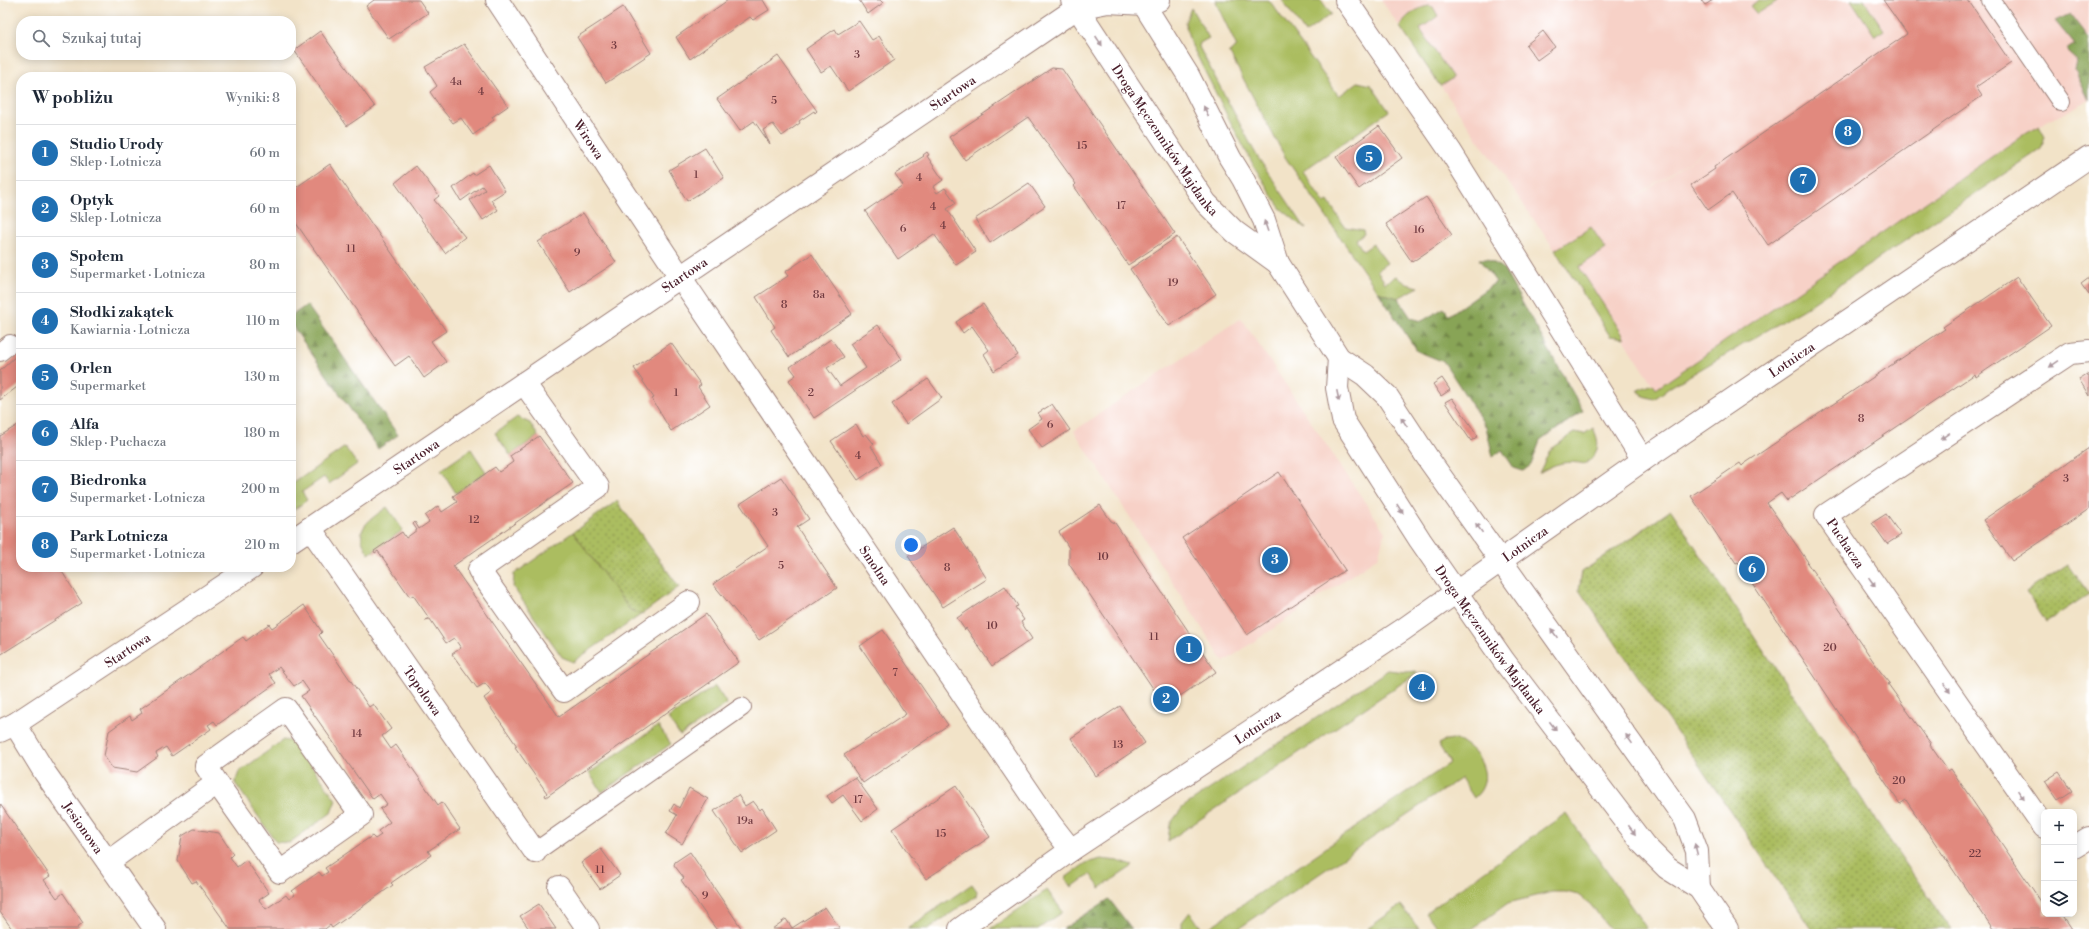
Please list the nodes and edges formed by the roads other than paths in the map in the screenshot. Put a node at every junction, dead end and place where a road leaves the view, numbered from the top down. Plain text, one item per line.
1 (497, 0) edge
2 (1346, 0) edge
3 (1991, 0) edge
4 (1148, 1) edge
5 (1074, 4) edge
6 (2061, 102) dead end
7 (2089, 157) edge
8 (1278, 263) junction
9 (681, 278) junction
10 (2089, 351) edge
11 (1340, 358) junction
12 (524, 383) junction
13 (1643, 460) junction
14 (310, 528) junction
15 (296, 538) edge
16 (1502, 560) junction
17 (244, 572) edge
18 (1456, 592) junction
19 (689, 602) dead end
20 (742, 707) dead end
21 (8, 728) edge
22 (217, 783) junction
23 (2041, 823) edge
24 (2089, 838) edge
25 (2077, 845) edge
26 (1071, 850) junction
27 (535, 852) joint
28 (108, 862) junction
29 (559, 887) dead end
30 (1699, 888) junction
31 (155, 929) edge
32 (588, 929) edge
33 (960, 929) edge
34 (1727, 929) edge

1 - 9 street, Wirowa
2 - 13 street
3 - 6 lane
4 - 5 street
8 -> 4 street, Droga Męczenników Majdanka
5 -> 8 street, Droga Męczenników Majdanka
5 - 9 street, Startowa
7 - 13 street, Lotnicza
8 - 11 street, Droga Męczenników Majdanka
9 - 12 street, Startowa
9 - 26 street, Smolna
10 -> 23 street, Puchacza
16 -> 11 street, Droga Męczenników Majdanka
11 -> 18 street, Droga Męczenników Majdanka
12 - 14 street, Startowa
12 - 19 street
13 - 16 street, Lotnicza
14 - 15 street, Startowa
14 - 27 street, Topolowa
16 - 18 street, Lotnicza
30 -> 16 street, Droga Męczenników Majdanka
17 - 21 street, Startowa
18 - 26 street, Lotnicza
18 -> 30 street, Droga Męczenników Majdanka
20 - 27 lane
21 - 28 street, Jesionowa
22 - 22 street
22 - 28 street
24 - 25 street
26 - 33 street, Lotnicza
28 - 31 street, Jesionowa
29 - 32 street
30 - 34 street, Droga Męczenników Majdanka

